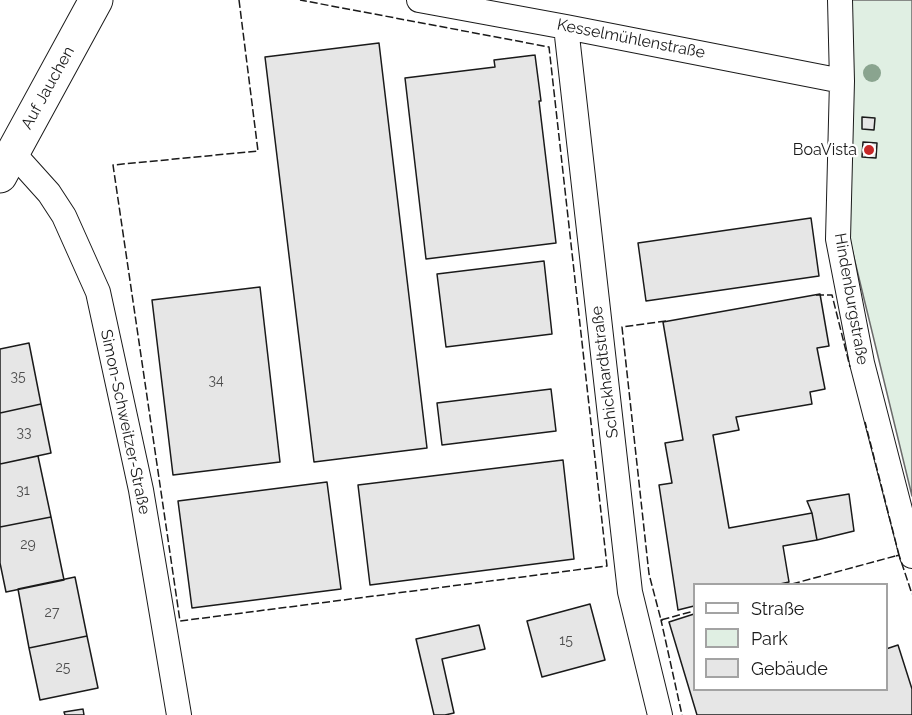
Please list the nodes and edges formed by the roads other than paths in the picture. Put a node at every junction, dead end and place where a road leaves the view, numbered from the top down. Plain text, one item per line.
1 (96, 0) edge
2 (419, 0) edge
3 (840, 0) edge
4 (566, 27) junction
5 (842, 81) junction
6 (6, 164) edge
7 (912, 556) edge
8 (178, 715) edge
9 (660, 715) edge

1 - 6 main road, Auf Jauchen
2 - 4 street, Kesselmühlenstraße
3 - 5 street, Hindenburgstraße
4 - 5 street, Kesselmühlenstraße
4 - 9 street, Schickhardtstraße
5 - 7 street, Hindenburgstraße
6 - 8 street, Simon-Schweitzer-Straße

